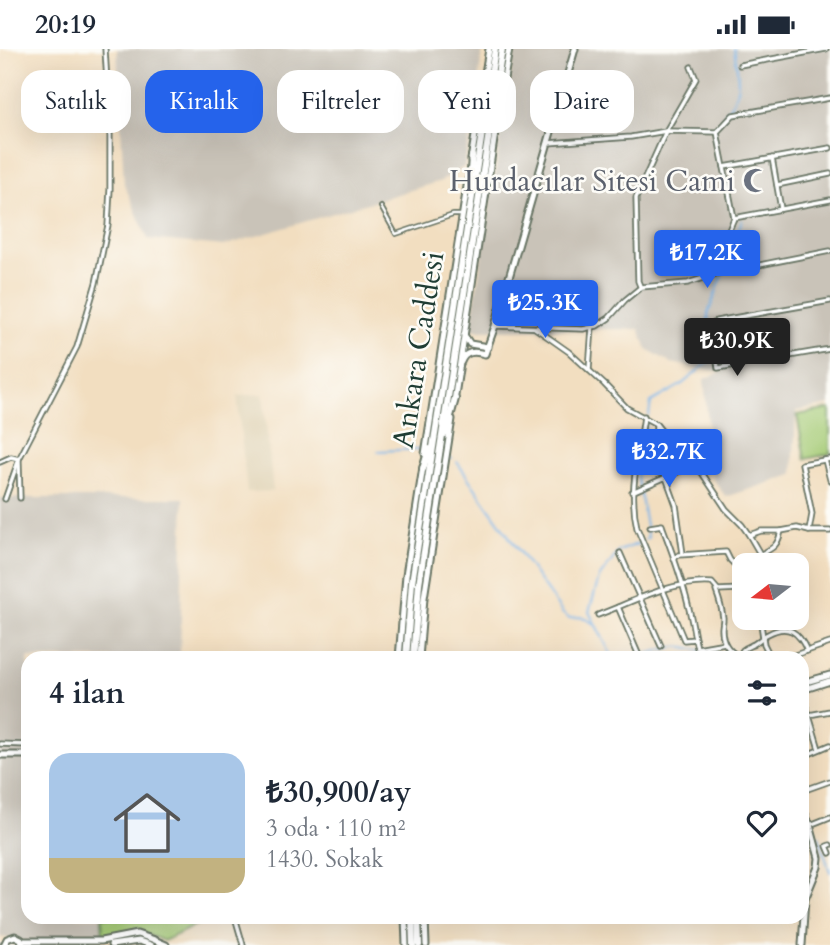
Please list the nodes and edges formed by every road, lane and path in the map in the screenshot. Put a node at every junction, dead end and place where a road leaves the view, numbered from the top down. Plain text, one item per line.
1 (105, 49) edge
2 (489, 49) edge
3 (495, 49) edge
4 (502, 49) edge
5 (509, 49) edge
6 (575, 49) edge
7 (826, 49) edge
8 (481, 56) dead end
9 (740, 65) dead end
10 (487, 66) junction
11 (691, 67) dead end
12 (501, 70) edge
13 (506, 70) edge
14 (830, 98) edge
15 (666, 131) junction
16 (717, 132) junction
17 (495, 133) edge
18 (548, 143) junction
19 (830, 148) edge
20 (472, 156) junction
21 (772, 158) junction
22 (724, 167) junction
23 (830, 174) edge
24 (777, 185) junction
25 (830, 200) edge
26 (381, 207) dead end
27 (781, 209) junction
28 (463, 215) junction
29 (734, 218) junction
30 (467, 227) junction
31 (830, 251) edge
32 (710, 277) junction
33 (641, 287) junction
34 (830, 301) edge
35 (495, 325) junction
36 (534, 327) junction
37 (592, 327) junction
38 (464, 333) junction
39 (830, 349) edge
40 (486, 350) junction
41 (459, 365) junction
42 (589, 370) junction
43 (455, 398) junction
44 (643, 416) junction
45 (656, 424) junction
46 (436, 427) junction
47 (19, 459) junction
48 (828, 459) edge
49 (0, 462) edge
50 (696, 464) junction
51 (437, 466) junction
52 (423, 469) junction
53 (666, 478) junction
54 (830, 480) edge
55 (632, 492) junction
56 (20, 498) dead end
57 (5, 499) dead end
58 (428, 501) junction
59 (650, 527) dead end
60 (781, 531) junction
61 (809, 531) junction
62 (830, 532) edge
63 (749, 535) junction
64 (620, 553) dead end
65 (759, 553) edge
66 (762, 553) edge
67 (683, 554) junction
68 (674, 558) junction
69 (732, 562) edge
70 (712, 583) junction
71 (684, 584) junction
72 (732, 589) edge
73 (664, 590) junction
74 (640, 598) junction
75 (618, 607) junction
76 (598, 615) dead end
77 (763, 630) edge
78 (764, 636) junction
79 (695, 639) junction
80 (725, 643) junction
81 (830, 643) edge
82 (661, 646) dead end
83 (400, 651) edge
84 (407, 651) edge
85 (413, 651) edge
86 (420, 651) edge
87 (637, 651) edge
88 (729, 651) edge
89 (744, 651) edge
90 (768, 651) edge
91 (807, 651) joint
92 (830, 675) edge
93 (809, 681) edge
94 (830, 681) edge
95 (809, 688) edge
96 (830, 711) edge
97 (809, 715) joint
98 (0, 744) edge
99 (21, 745) edge
100 (830, 745) edge
101 (820, 749) junction
102 (809, 754) edge
103 (0, 755) edge
104 (21, 755) edge
105 (830, 781) edge
106 (809, 788) edge
107 (830, 817) edge
108 (810, 825) joint
109 (828, 845) edge
110 (830, 853) edge
111 (809, 889) edge
112 (237, 924) edge
113 (405, 924) edge
114 (412, 924) edge
115 (418, 924) edge
116 (425, 924) edge
117 (803, 924) edge
118 (23, 943) edge
119 (142, 943) edge
120 (4, 945) edge
121 (111, 945) edge
122 (151, 945) edge
123 (166, 945) edge
124 (243, 945) edge
125 (406, 945) edge
126 (414, 945) edge
127 (419, 945) edge
128 (426, 945) edge
129 (802, 945) edge

1 - 47 street
2 - 10 main road, Ankara Caddesi
3 - 30 highway, Ankara Caddesi
4 - 12 highway
4 - 51 highway, Ankara Caddesi
5 - 13 main road, Ankara Caddesi
6 - 18 main road
7 - 9 street
8 - 10 main road
10 - 20 main road, Ankara Caddesi
11 - 15 street
14 - 16 street
15 - 16 street
15 - 18 street
15 - 33 street
16 - 22 street
17 - 38 main road, Ankara Caddesi
18 - 35 main road
19 - 21 street
20 - 28 main road, Ankara Caddesi
20 - 30 highway
21 - 22 street
21 - 24 street
22 - 29 street
23 - 24 street
24 - 27 street
25 - 27 street
26 - 28 street
27 - 29 street
28 - 52 main road, Ankara Caddesi
29 - 32 street
30 - 46 highway, Ankara Caddesi
31 - 32 street
32 - 33 street
33 - 37 street
34 - 39 street
35 - 36 street
35 - 40 main road
36 - 37 street
36 - 42 street
37 - 42 street
38 - 40 main road
38 - 41 main road, Ankara Caddesi
40 - 41 main road
41 - 43 main road, Ankara Caddesi
42 - 44 street
43 - 51 highway
43 - 86 main road, Ankara Caddesi
44 - 45 street
44 - 55 street
45 - 50 street
45 - 53 street
46 - 52 highway
46 - 58 highway, Ankara Caddesi
47 - 49 street
47 - 56 street
47 - 57 street
48 - 54 street
48 - 61 street
50 - 53 street
50 - 63 street
51 - 58 highway, Ankara Caddesi
52 - 83 main road, Ankara Caddesi
53 - 55 street
53 - 67 street
55 - 73 street
58 - 84 highway, Ankara Caddesi
58 - 85 highway, Ankara Caddesi
59 - 68 street
60 - 61 street
60 - 63 street
60 - 66 street
61 - 62 street
63 - 65 street
64 - 74 street
67 - 68 street
67 - 69 street
68 - 71 street
70 - 71 street
70 - 72 street
70 - 80 street
71 - 73 street
71 - 79 street
73 - 74 street
73 - 79 street
74 - 75 street
74 - 82 street
75 - 76 street
75 - 87 street
77 - 78 street
78 - 89 street
78 - 90 street
78 - 91 street
79 - 80 street
80 - 88 street
81 - 91 street
92 - 93 main road
94 - 95 main road
96 - 97 street
97 - 101 street
98 - 99 street
100 - 101 street
101 - 102 street
103 - 104 main road
105 - 106 street
107 - 108 street
108 - 111 main road
109 - 110 street
112 - 124 street
113 - 125 main road
114 - 126 highway
115 - 127 highway
116 - 128 main road
117 - 129 main road
118 - 120 main road
118 - 123 main road
119 - 121 main road
119 - 122 main road

